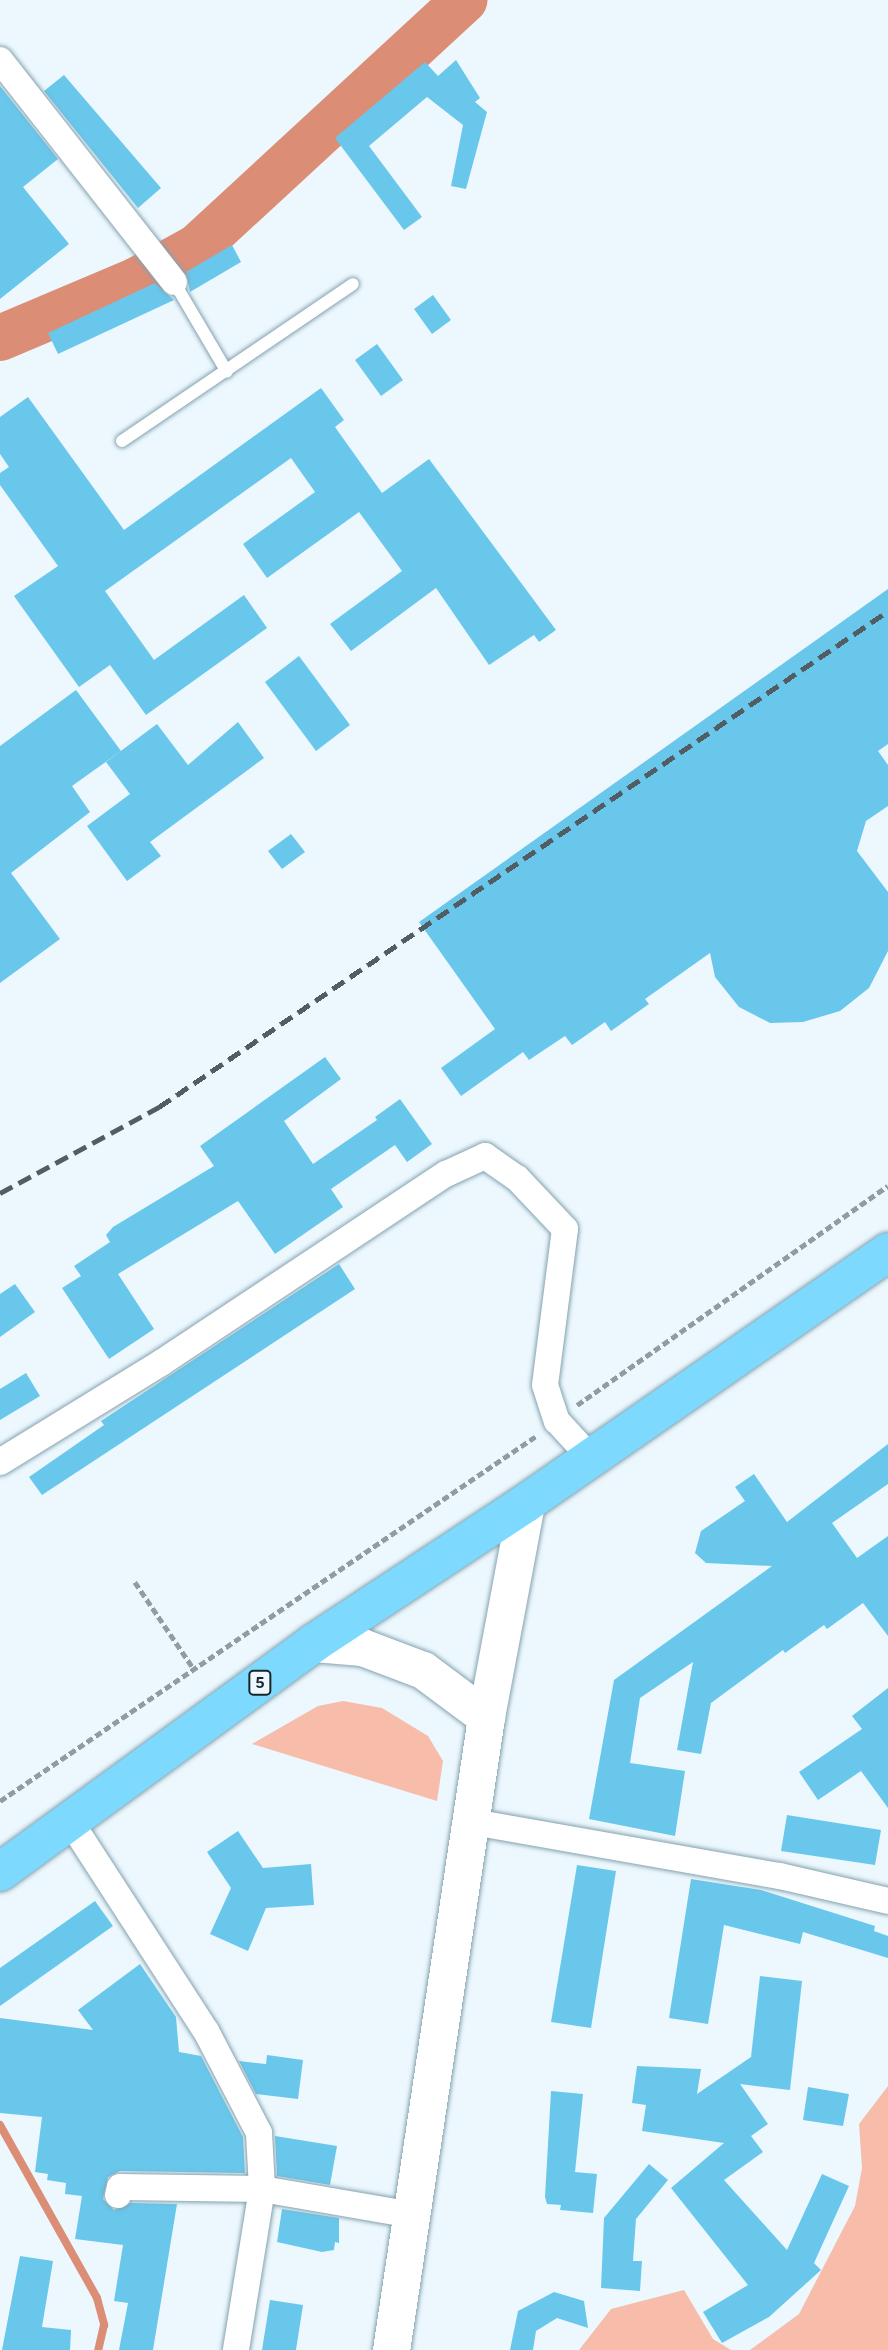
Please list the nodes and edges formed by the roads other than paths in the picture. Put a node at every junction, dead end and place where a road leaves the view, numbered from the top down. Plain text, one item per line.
1 (0, 60) edge
2 (174, 282) joint
3 (353, 284) dead end
4 (227, 372) junction
5 (121, 440) dead end
6 (888, 1252) edge
7 (592, 1458) junction
8 (0, 1462) edge
9 (526, 1503) junction
10 (314, 1643) junction
11 (486, 1717) junction
12 (70, 1821) junction
13 (473, 1822) junction
14 (0, 1872) edge
15 (888, 1901) edge
16 (262, 2189) junction
17 (118, 2195) dead end
18 (412, 2215) junction
19 (236, 2350) edge
20 (391, 2350) edge

1 - 2 street
2 - 4 lane
3 - 4 lane
4 - 5 lane
6 - 7 highway, 5
7 - 8 street
7 - 9 highway, 5
9 - 10 highway, 5
9 - 11 main road
10 - 11 main road
10 - 12 highway, 5
11 - 13 main road
12 - 14 highway, 5
12 - 16 street
13 - 15 street
13 - 18 main road
16 - 17 street
16 - 18 street
16 - 19 street
18 - 20 main road

